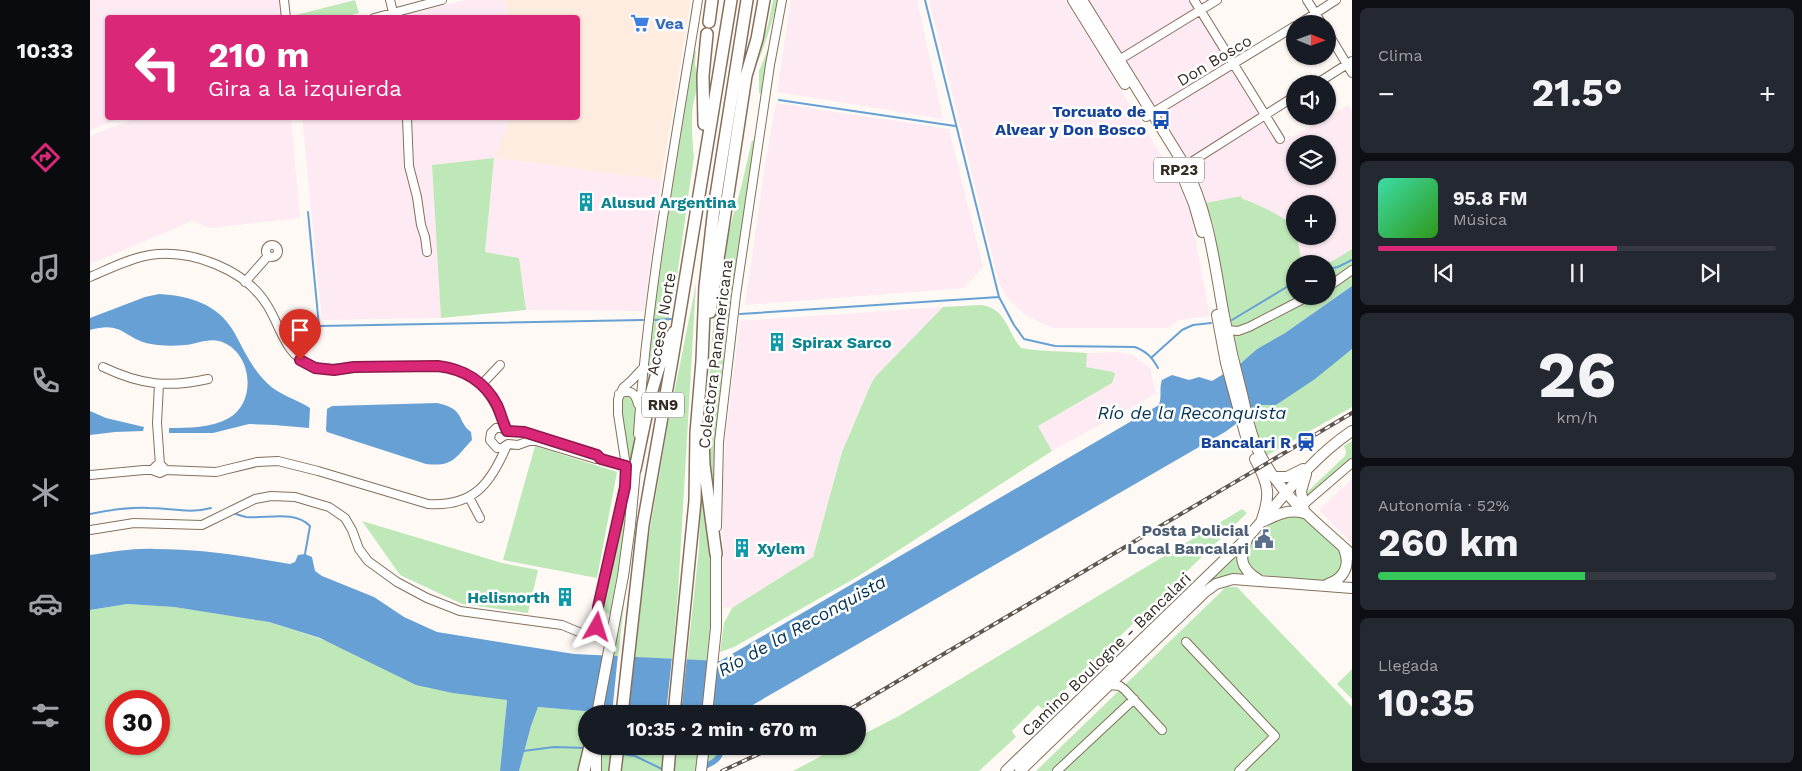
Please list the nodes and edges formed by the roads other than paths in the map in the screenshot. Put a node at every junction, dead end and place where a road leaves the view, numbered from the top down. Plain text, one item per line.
1 (284, 0) edge
2 (390, 0) edge
3 (442, 0) edge
4 (698, 0) edge
5 (712, 0) edge
6 (726, 0) edge
7 (731, 0) edge
8 (747, 0) edge
9 (764, 0) edge
10 (782, 0) edge
11 (1073, 0) edge
12 (1082, 0) edge
13 (1194, 0) edge
14 (1217, 0) edge
15 (1307, 0) edge
16 (1336, 0) edge
17 (1200, 11) junction
18 (1315, 14) joint
19 (286, 15) edge
20 (394, 15) edge
21 (1286, 32) edge
22 (1336, 44) edge
23 (722, 47) junction
24 (1119, 60) junction
25 (1350, 63) edge
26 (1234, 64) junction
27 (1352, 73) edge
28 (1331, 75) edge
29 (1286, 102) edge
30 (1149, 115) junction
31 (1265, 115) junction
32 (408, 120) edge
33 (1280, 139) dead end
34 (1185, 166) junction
35 (701, 183) junction
36 (427, 252) dead end
37 (268, 256) dead end
38 (1352, 270) edge
39 (90, 277) edge
40 (1336, 281) edge
41 (245, 282) junction
42 (1291, 305) edge
43 (677, 327) junction
44 (1227, 330) junction
45 (702, 361) junction
46 (1230, 361) junction
47 (500, 366) dead end
48 (103, 367) dead end
49 (644, 367) junction
50 (208, 379) dead end
51 (160, 384) junction
52 (482, 384) junction
53 (619, 394) junction
54 (640, 410) junction
55 (502, 417) junction
56 (1246, 422) junction
57 (496, 428) junction
58 (507, 430) junction
59 (1352, 431) edge
60 (530, 438) junction
61 (508, 444) junction
62 (496, 448) junction
63 (501, 460) junction
64 (1352, 463) edge
65 (1310, 464) junction
66 (159, 468) junction
67 (631, 468) junction
68 (90, 475) edge
69 (1274, 476) junction
70 (1287, 493) junction
71 (469, 496) junction
72 (1303, 510) junction
73 (480, 518) dead end
74 (1261, 522) junction
75 (90, 530) edge
76 (1248, 537) junction
77 (1342, 546) junction
78 (716, 554) junction
79 (1352, 555) edge
80 (1260, 580) junction
81 (1327, 585) junction
82 (1352, 588) edge
83 (1186, 642) dead end
84 (1109, 685) junction
85 (1134, 699) junction
86 (598, 705) edge
87 (623, 705) edge
88 (675, 705) edge
89 (708, 705) edge
90 (1162, 730) dead end
91 (588, 755) edge
92 (596, 755) edge
93 (617, 755) edge
94 (669, 755) edge
95 (703, 755) edge
96 (584, 771) edge
97 (596, 771) edge
98 (616, 771) edge
99 (668, 771) edge
100 (701, 771) edge
101 (1006, 771) edge
102 (1020, 771) edge
103 (1057, 771) edge
104 (1239, 771) edge

1 - 19 street
2 - 20 street
3 - 20 street
4 - 49 street
5 - 35 highway
6 - 23 highway
7 - 23 highway, Acceso Norte / RN9
8 - 45 highway, RN9
9 - 45 highway
10 - 78 street, Colectora Panamericana
11 - 30 main road, RP23
12 - 24 main road, RP23
13 - 17 street
14 - 17 street
15 - 18 street
16 - 18 street
17 - 24 street
17 - 26 street
21 - 26 street, Don Bosco
22 - 25 street
23 - 35 highway, Acceso Norte / RN9
24 - 30 main road, RP23
25 - 27 street
25 - 28 street
26 - 30 street, Don Bosco
26 - 31 street
29 - 31 street
30 - 34 main road, RP23
30 - 46 main road, RP23
31 - 33 street
31 - 34 street
32 - 36 street
34 - 44 main road, RP23
35 - 43 highway, Acceso Norte / RN9
37 - 41 street
38 - 40 street
39 - 41 street
41 - 52 street
42 - 44 street
43 - 67 highway
43 - 87 highway, Acceso Norte / RN9
44 - 46 main road, RP23
45 - 78 highway
45 - 88 highway, RN9
46 - 56 main road, RP23
47 - 52 street
48 - 51 street
49 - 53 street
49 - 54 street
50 - 51 street
51 - 66 street
52 - 55 street
53 - 54 street
53 - 67 street
54 - 67 street
55 - 57 street
55 - 58 street
56 - 69 main road, RP23
56 - 74 main road, RP23
57 - 58 street
57 - 62 street
58 - 60 street
58 - 61 street
59 - 65 main road
60 - 61 street
60 - 67 street
61 - 62 street
61 - 63 street
62 - 63 street
63 - 71 street
64 - 72 street
65 - 69 main road
65 - 70 main road
65 - 72 main road
66 - 68 street
66 - 71 street
67 - 75 street
67 - 86 main road
69 - 70 main road, RP23
70 - 72 main road, RP23
70 - 74 main road
71 - 73 street
72 - 74 main road
72 - 77 main road, RP23
74 - 76 main road, RP23
76 - 80 main road, RP23
76 - 101 main road, Camino Boulogne - Bancalari
77 - 79 main road, RP23
77 - 81 main road
78 - 89 main road, Colectora Panamericana
80 - 81 main road
80 - 84 main road, Camino Boulogne - Bancalari
81 - 82 main road
83 - 104 street
84 - 85 street
84 - 102 main road, Camino Boulogne - Bancalari
85 - 90 street
85 - 103 street
91 - 96 highway
92 - 97 main road
93 - 98 highway
94 - 99 highway
95 - 100 main road

